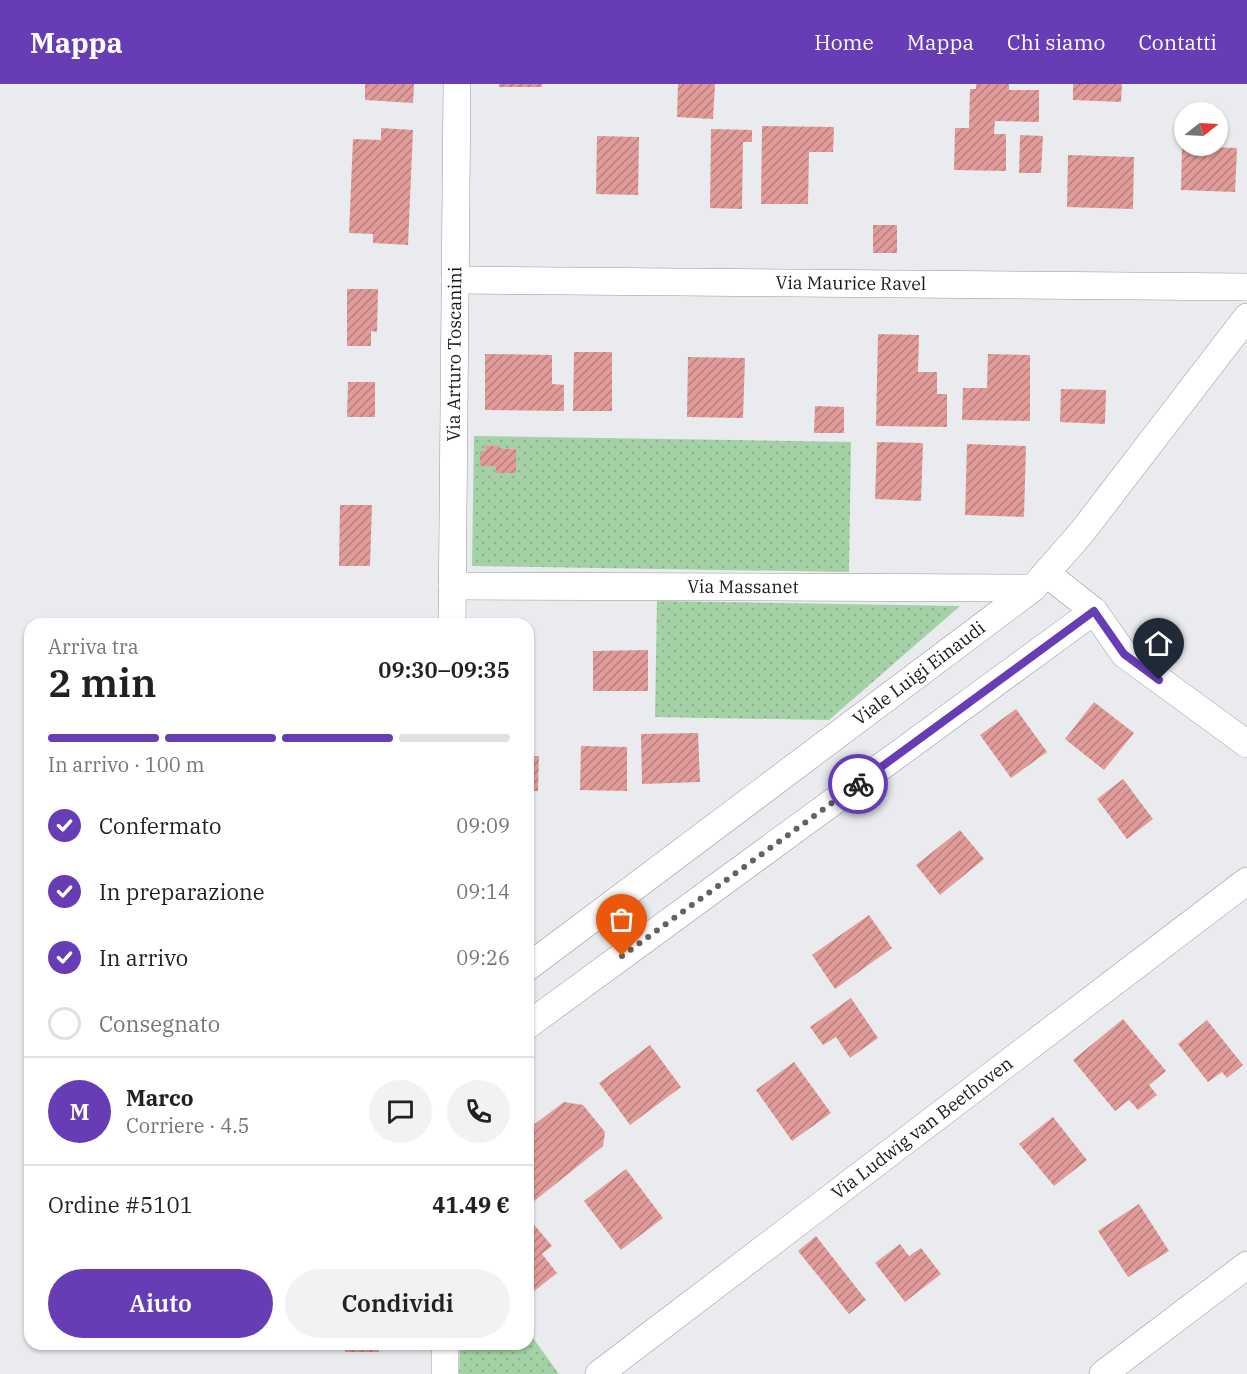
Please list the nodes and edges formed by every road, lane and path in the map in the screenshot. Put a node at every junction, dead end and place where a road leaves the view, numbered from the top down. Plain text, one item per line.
1 (457, 84) edge
2 (455, 280) junction
3 (1247, 287) edge
4 (1247, 317) edge
5 (1040, 581) junction
6 (452, 586) junction
7 (1094, 611) junction
8 (452, 618) edge
9 (1247, 744) edge
10 (1247, 881) edge
11 (534, 962) edge
12 (534, 1021) edge
13 (1247, 1265) edge
14 (445, 1350) edge
15 (445, 1374) edge
16 (599, 1374) edge
17 (1103, 1374) edge

1 - 2 street, Via Arturo Toscanini
2 - 3 street, Via Maurice Ravel
2 - 6 street, Via Arturo Toscanini
4 - 5 street, Viale Luigi Einaudi
5 - 6 street, Via Massanet
5 - 7 street
5 - 11 street, Viale Luigi Einaudi
6 - 8 street, Via Arturo Toscanini
7 - 9 street
7 - 12 street
10 - 16 street, Via Ludwig van Beethoven
13 - 17 street
14 - 15 street

